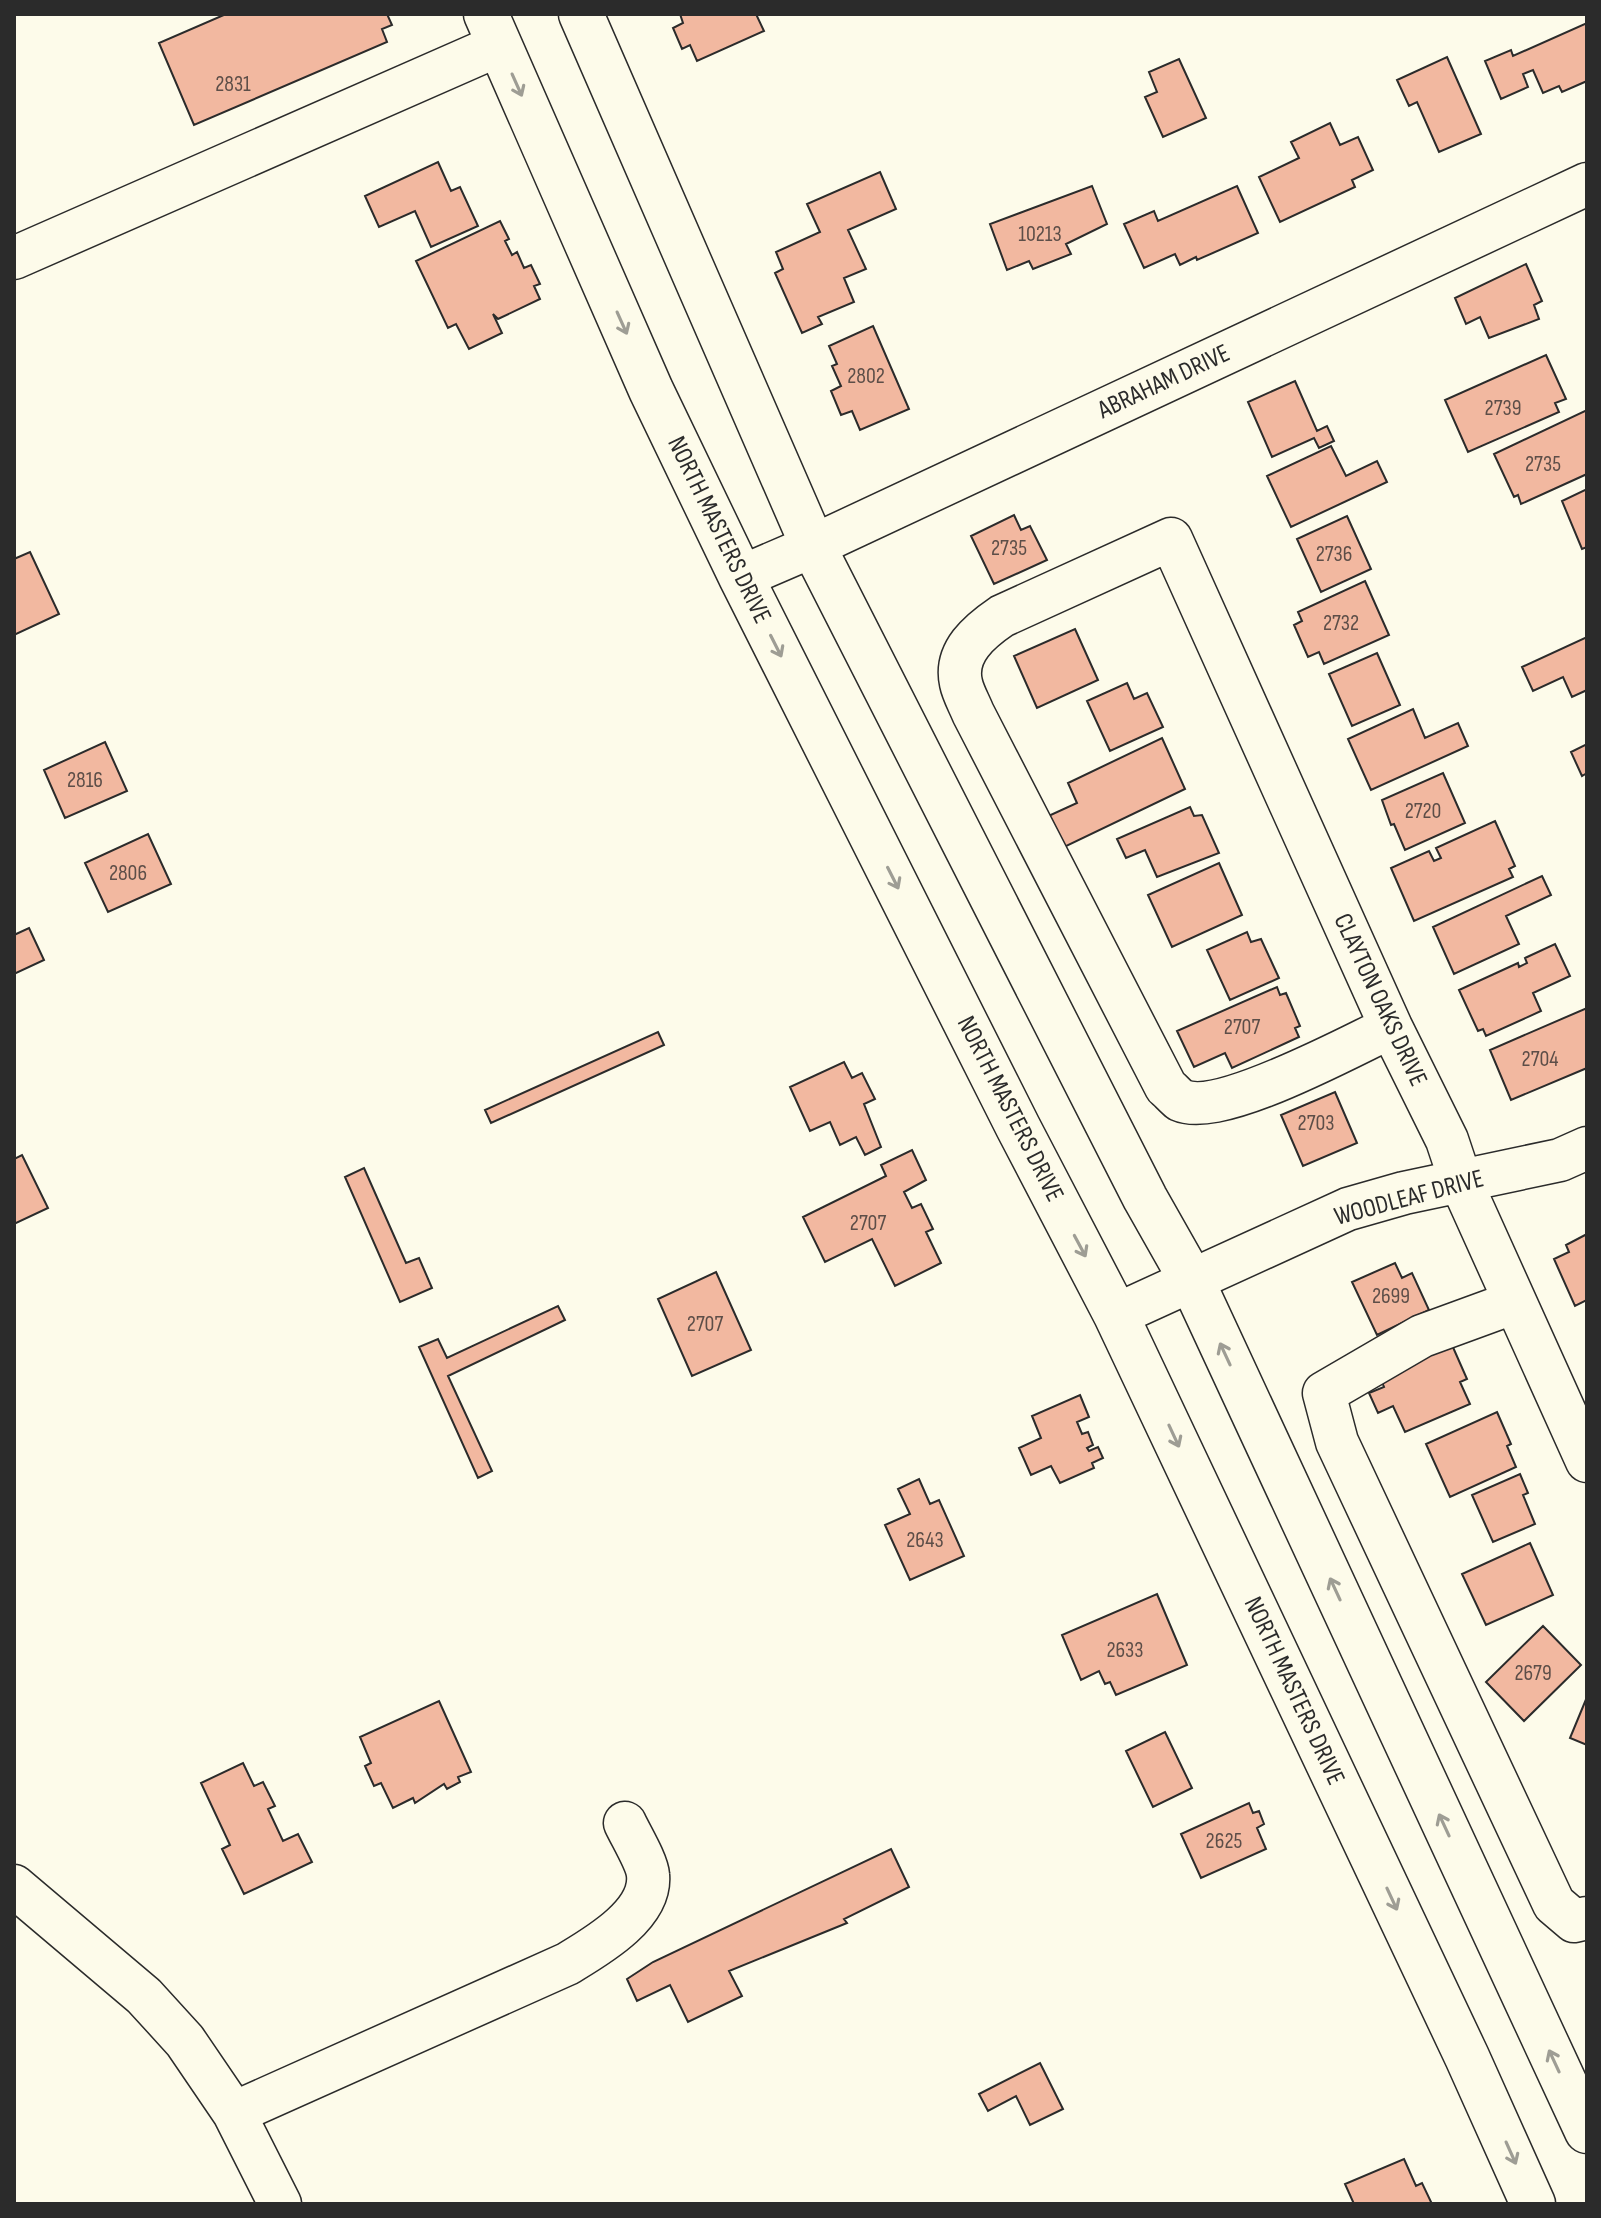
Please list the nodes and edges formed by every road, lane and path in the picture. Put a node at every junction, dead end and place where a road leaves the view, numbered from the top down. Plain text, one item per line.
1 (581, 14) edge
2 (493, 30) edge
3 (1587, 184) edge
4 (14, 258) edge
5 (813, 546) junction
6 (741, 577) junction
7 (1391, 1027) junction
8 (1587, 1148) edge
9 (1461, 1182) junction
10 (1192, 1281) junction
11 (1515, 1302) junction
12 (1116, 1315) junction
13 (1575, 1400) edge
14 (1587, 1461) edge
15 (625, 1823) dead end
16 (14, 1886) edge
17 (1587, 1918) edge
18 (234, 2113) junction
19 (1587, 2131) edge
20 (280, 2204) edge
21 (1533, 2204) edge

1 - 5 main road
2 - 4 street
2 -> 6 main road, NORTH MASTERS DRIVE
3 - 5 street, ABRAHAM DRIVE
5 - 6 street, ABRAHAM DRIVE
5 - 10 main road
6 -> 12 main road, NORTH MASTERS DRIVE
7 - 7 street, CLAYTON OAKS DRIVE
7 - 9 street, CLAYTON OAKS DRIVE
8 - 9 street, WOODLEAF DRIVE
9 - 10 street, WOODLEAF DRIVE
9 - 11 street, CLAYTON OAKS DRIVE
10 - 12 street, WOODLEAF DRIVE
19 -> 10 main road
11 - 13 street, CLAYTON OAKS DRIVE
11 - 17 street
12 -> 21 main road, NORTH MASTERS DRIVE
13 - 14 street, CLAYTON OAKS DRIVE
15 - 18 street
16 - 18 street
18 - 20 street

